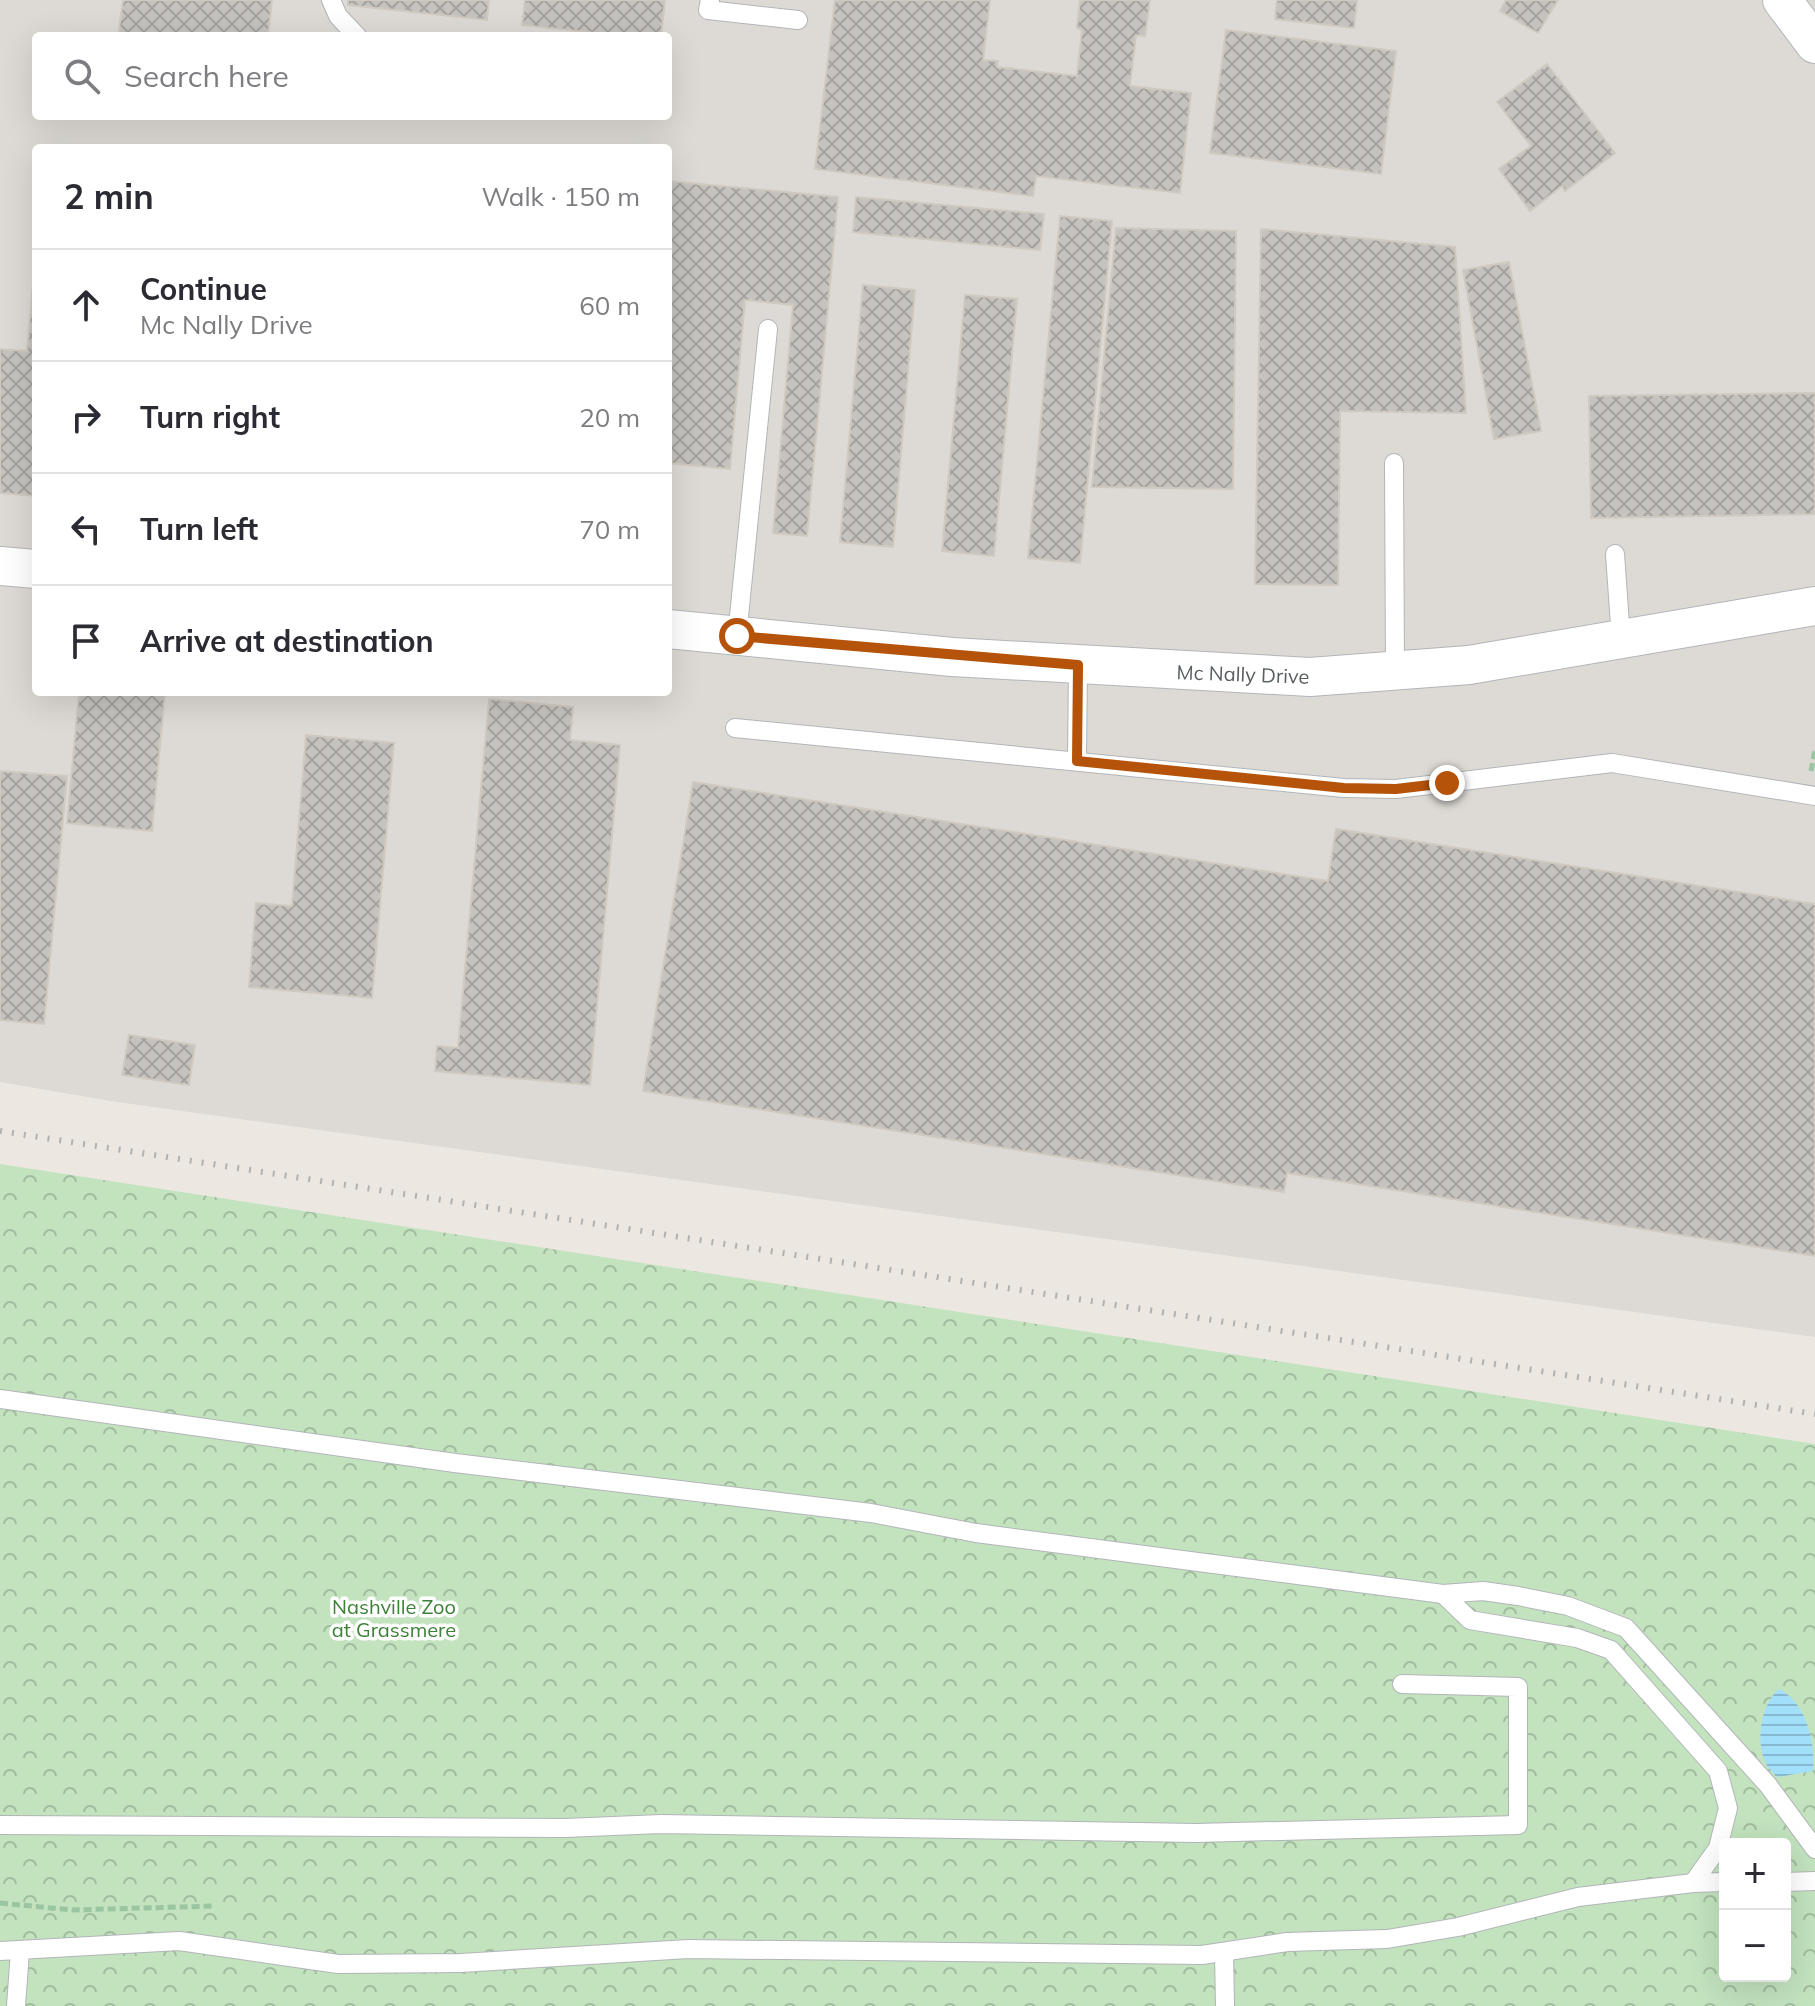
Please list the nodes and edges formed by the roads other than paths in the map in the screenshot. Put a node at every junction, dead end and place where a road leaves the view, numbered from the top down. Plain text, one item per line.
1 (331, 0) edge
2 (710, 0) edge
3 (1782, 0) edge
4 (798, 20) dead end
5 (353, 32) edge
6 (1815, 44) edge
7 (768, 329) dead end
8 (1394, 463) dead end
9 (1615, 554) dead end
10 (0, 566) edge
11 (32, 569) edge
12 (1815, 606) edge
13 (672, 629) edge
14 (737, 636) junction
15 (1621, 639) junction
16 (1078, 665) junction
17 (1395, 673) junction
18 (735, 728) dead end
19 (1077, 761) junction
20 (1815, 796) edge
21 (0, 1399) edge
22 (1443, 1594) junction
23 (1402, 1684) dead end
24 (0, 1825) edge
25 (1815, 1849) edge
26 (1815, 1881) edge
27 (1719, 1882) edge
28 (1791, 1882) edge
29 (1693, 1883) junction
30 (0, 1951) edge
31 (20, 1951) junction
32 (1224, 1952) junction
33 (16, 2006) edge
34 (1225, 2006) edge

1 - 5 lane
2 - 4 lane
3 - 6 street
7 - 14 lane
8 - 17 lane
9 - 15 lane
10 - 11 street
12 - 15 street, Mc Nally Drive
13 - 14 street, Mc Nally Drive
14 - 16 street, Mc Nally Drive
15 - 17 street, Mc Nally Drive
16 - 17 street, Mc Nally Drive
16 - 19 lane
18 - 19 lane
19 - 20 lane
21 - 22 lane
22 - 25 lane
22 - 29 lane
23 - 24 lane
26 - 28 lane
27 - 29 lane
29 - 32 lane
30 - 31 lane
31 - 32 lane
31 - 33 lane
32 - 34 lane

